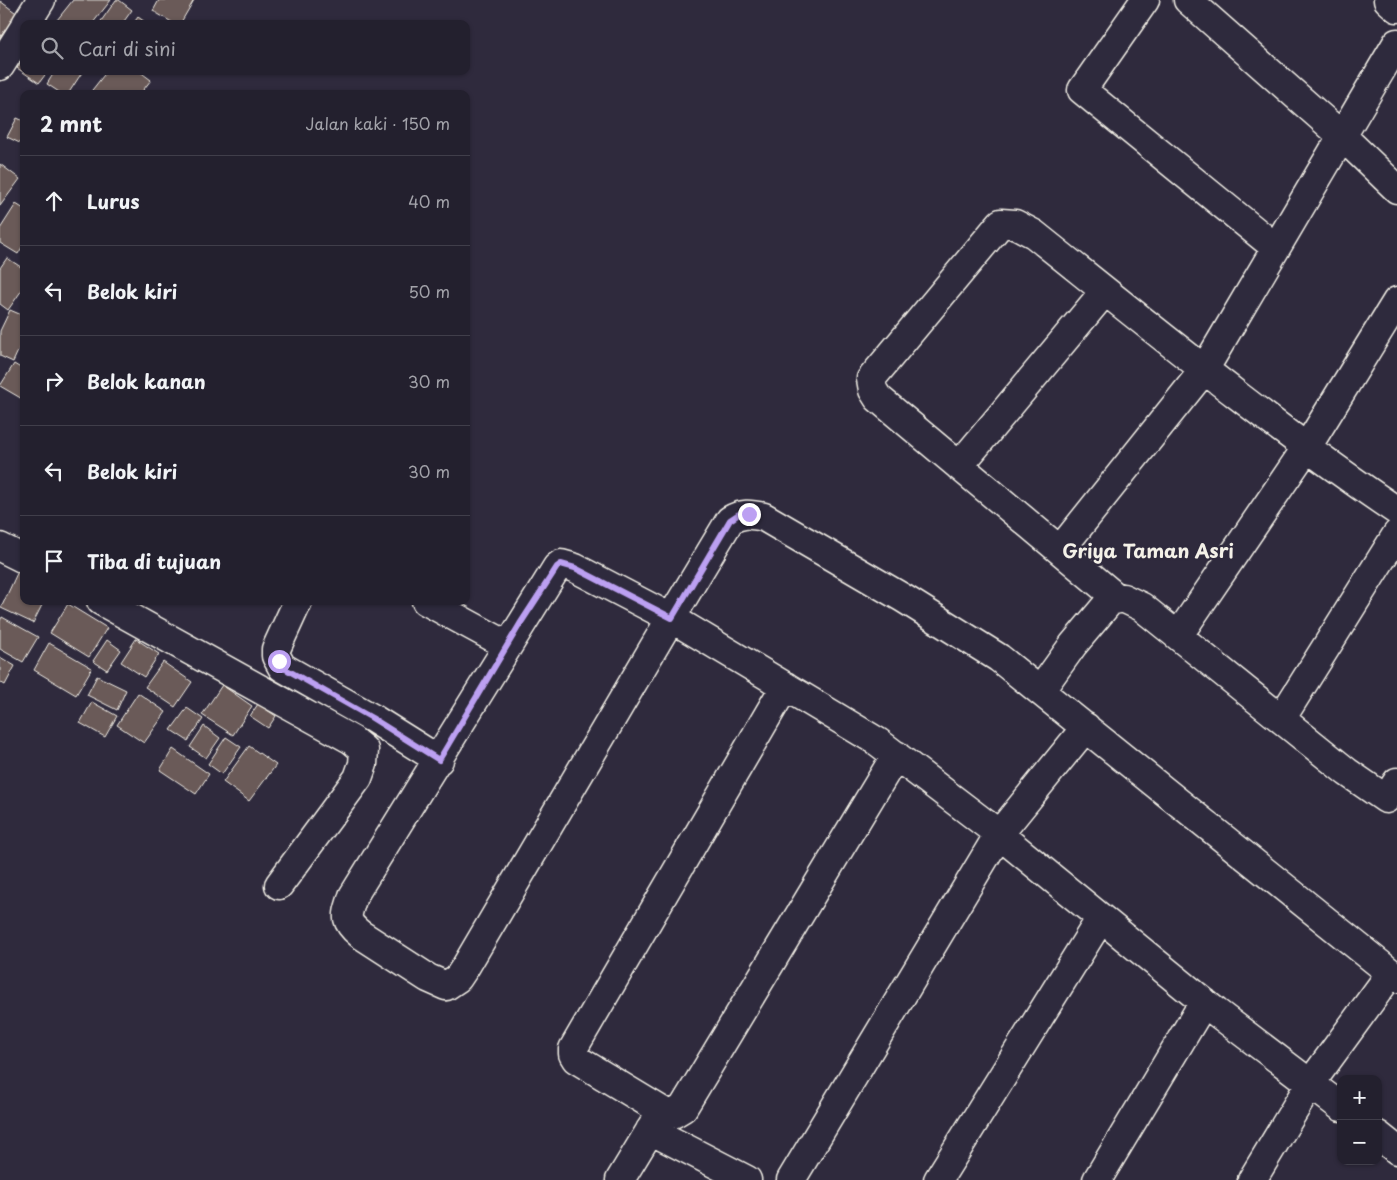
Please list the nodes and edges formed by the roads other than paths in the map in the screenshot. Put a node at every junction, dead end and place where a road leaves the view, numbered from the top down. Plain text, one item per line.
1 (41, 0) edge
2 (1145, 0) edge
3 (1188, 0) edge
4 (1388, 0) edge
5 (1397, 8) edge
6 (28, 20) edge
7 (20, 34) edge
8 (1397, 43) edge
9 (1, 62) edge
10 (1342, 136) junction
11 (1397, 189) edge
12 (1276, 248) junction
13 (1105, 291) junction
14 (1397, 301) edge
15 (1204, 370) junction
16 (1307, 447) junction
17 (959, 466) junction
18 (1397, 511) edge
19 (1397, 534) edge
20 (1060, 550) junction
21 (1118, 600) junction
22 (108, 605) edge
23 (296, 605) edge
24 (433, 605) edge
25 (672, 618) junction
26 (1178, 636) junction
27 (507, 645) junction
28 (785, 686) junction
29 (1040, 691) junction
30 (1282, 718) junction
31 (1086, 727) junction
32 (896, 756) junction
33 (439, 760) junction
34 (1393, 796) edge
35 (999, 834) junction
36 (279, 885) dead end
37 (1101, 918) junction
38 (1394, 975) edge
39 (1204, 1002) junction
40 (1310, 1084) junction
41 (1337, 1104) edge
42 (663, 1122) junction
43 (1382, 1138) edge
44 (1397, 1150) edge
45 (799, 1177) edge
46 (620, 1180) edge
47 (638, 1180) edge
48 (747, 1180) edge
49 (938, 1180) edge
50 (1098, 1180) edge
51 (1252, 1180) edge

1 - 6 street
2 - 12 street
3 - 10 street
4 - 5 street
7 - 9 street
8 - 10 street
10 - 11 street
10 - 12 street
12 - 15 street
13 - 15 street
13 - 17 street
13 - 17 street
14 - 16 street
15 - 16 street
15 - 20 street
16 - 18 street
16 - 26 street
17 - 20 street
19 - 30 street
20 - 21 street
21 - 26 street
21 - 29 street
22 - 36 street
23 - 33 street
24 - 27 street
25 - 27 street
25 - 28 street
25 - 29 street
25 - 33 street
26 - 30 street
27 - 33 street
28 - 32 street
28 - 42 street
29 - 31 street
30 - 34 street
31 - 35 street
31 - 38 street
32 - 35 street
32 - 42 street
35 - 37 street
35 - 45 street
37 - 39 street
37 - 49 street
38 - 40 street
39 - 40 street
39 - 50 street
40 - 41 street
40 - 51 street
42 - 46 street
42 - 47 street
42 - 48 street
43 - 44 street

